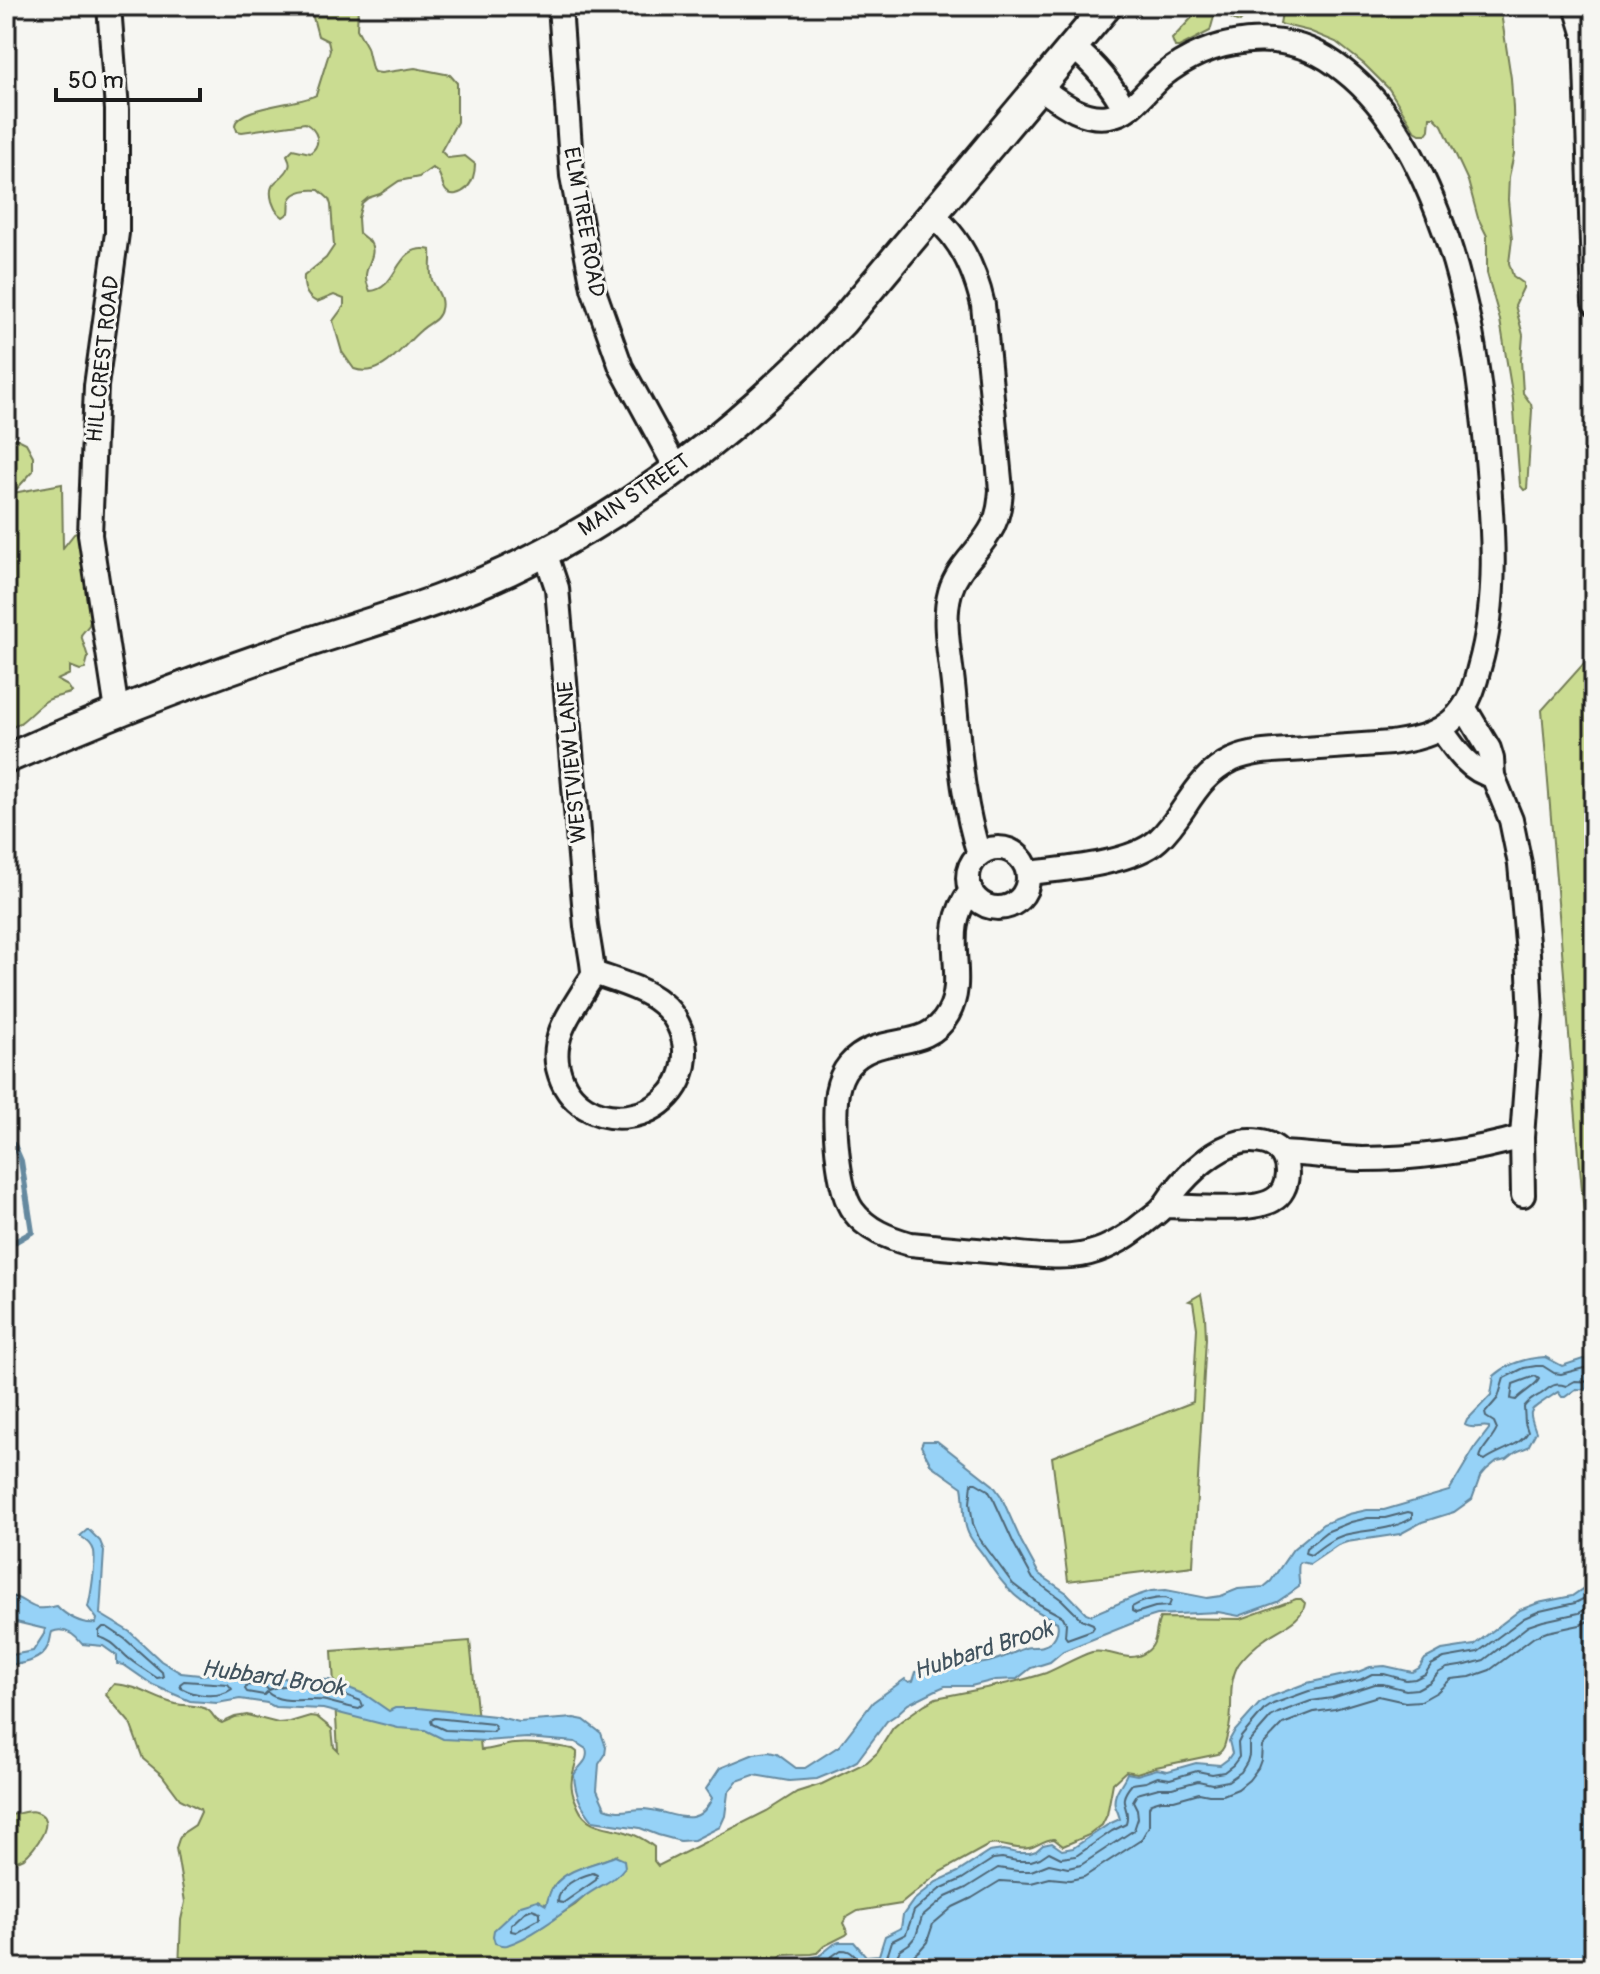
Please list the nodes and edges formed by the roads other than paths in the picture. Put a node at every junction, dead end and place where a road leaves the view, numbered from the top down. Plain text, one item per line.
1 (109, 6) edge
2 (560, 6) edge
3 (1107, 6) edge
4 (1576, 6) edge
5 (1073, 47) junction
6 (1039, 87) junction
7 (1125, 110) junction
8 (932, 215) junction
9 (1594, 303) edge
10 (676, 468) junction
11 (545, 552) junction
12 (1464, 707) junction
13 (117, 711) junction
14 (1441, 729) junction
15 (6, 759) edge
16 (1493, 776) junction
17 (979, 854) junction
18 (1028, 873) junction
19 (971, 891) junction
20 (594, 973) junction
21 (1522, 1137) junction
22 (1282, 1153) junction
23 (1523, 1195) dead end
24 (1164, 1206) junction

1 - 13 street, HILLCREST ROAD
2 - 10 street, ELM TREE ROAD
3 - 5 main road, MAIN STREET
4 - 9 street
5 - 6 main road, MAIN STREET
5 - 7 street
6 - 7 street
6 - 8 main road, MAIN STREET
7 - 12 street
8 - 10 main road, MAIN STREET
8 - 17 street
10 - 11 main road, MAIN STREET
11 - 13 main road, MAIN STREET
11 - 20 street, WESTVIEW LANE
12 - 14 street
12 - 16 street
13 - 15 main road, MAIN STREET
14 - 16 street
14 - 18 street
16 - 21 street
17 - 18 street
17 - 19 street
18 - 19 street
19 - 24 street
20 - 20 street
21 - 22 street
21 - 23 street
22 - 24 street
22 - 24 street

